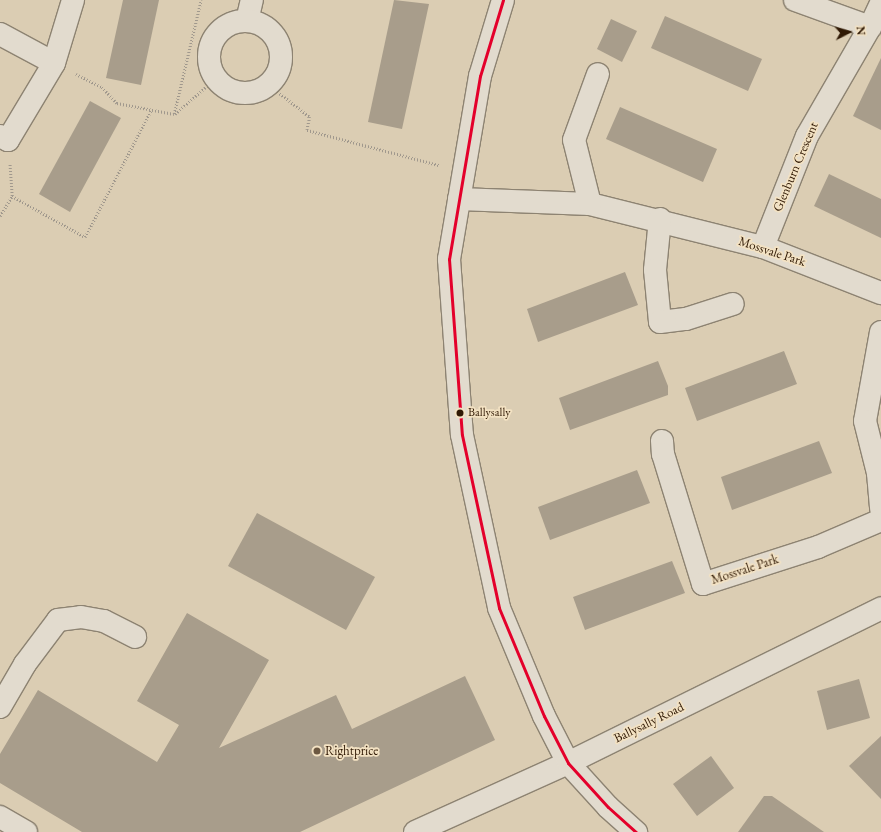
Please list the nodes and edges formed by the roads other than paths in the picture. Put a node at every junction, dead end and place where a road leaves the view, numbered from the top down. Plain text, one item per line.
1 (73, 0) edge
2 (252, 0) edge
3 (503, 0) edge
4 (795, 0) edge
5 (881, 3) edge
6 (247, 21) junction
7 (870, 27) junction
8 (0, 34) edge
9 (54, 64) junction
10 (598, 74) dead end
11 (4, 138) edge
12 (459, 199) junction
13 (590, 204) junction
14 (660, 219) junction
15 (763, 248) junction
16 (881, 292) edge
17 (733, 304) dead end
18 (881, 332) edge
19 (662, 442) dead end
20 (881, 509) edge
21 (881, 520) edge
22 (881, 608) edge
23 (135, 637) dead end
24 (0, 707) edge
25 (568, 764) junction
26 (0, 818) edge
27 (26, 832) edge
28 (415, 832) edge
29 (636, 832) edge

1 - 9 street
2 - 6 street
3 - 12 street
4 - 7 street
5 - 7 street, Glenburn Crescent
6 - 6 street
7 - 15 street, Glenburn Crescent
8 - 9 street
9 - 11 street
10 - 13 street
12 - 13 street, Mossvale Park
12 - 25 street
13 - 14 street, Mossvale Park
14 - 15 street, Mossvale Park
14 - 17 street
15 - 16 street, Mossvale Park
18 - 20 street
19 - 21 street, Mossvale Park
22 - 25 street, Ballysally Road
23 - 24 street
25 - 28 street, Ballysally Road
25 - 29 street
26 - 27 street

